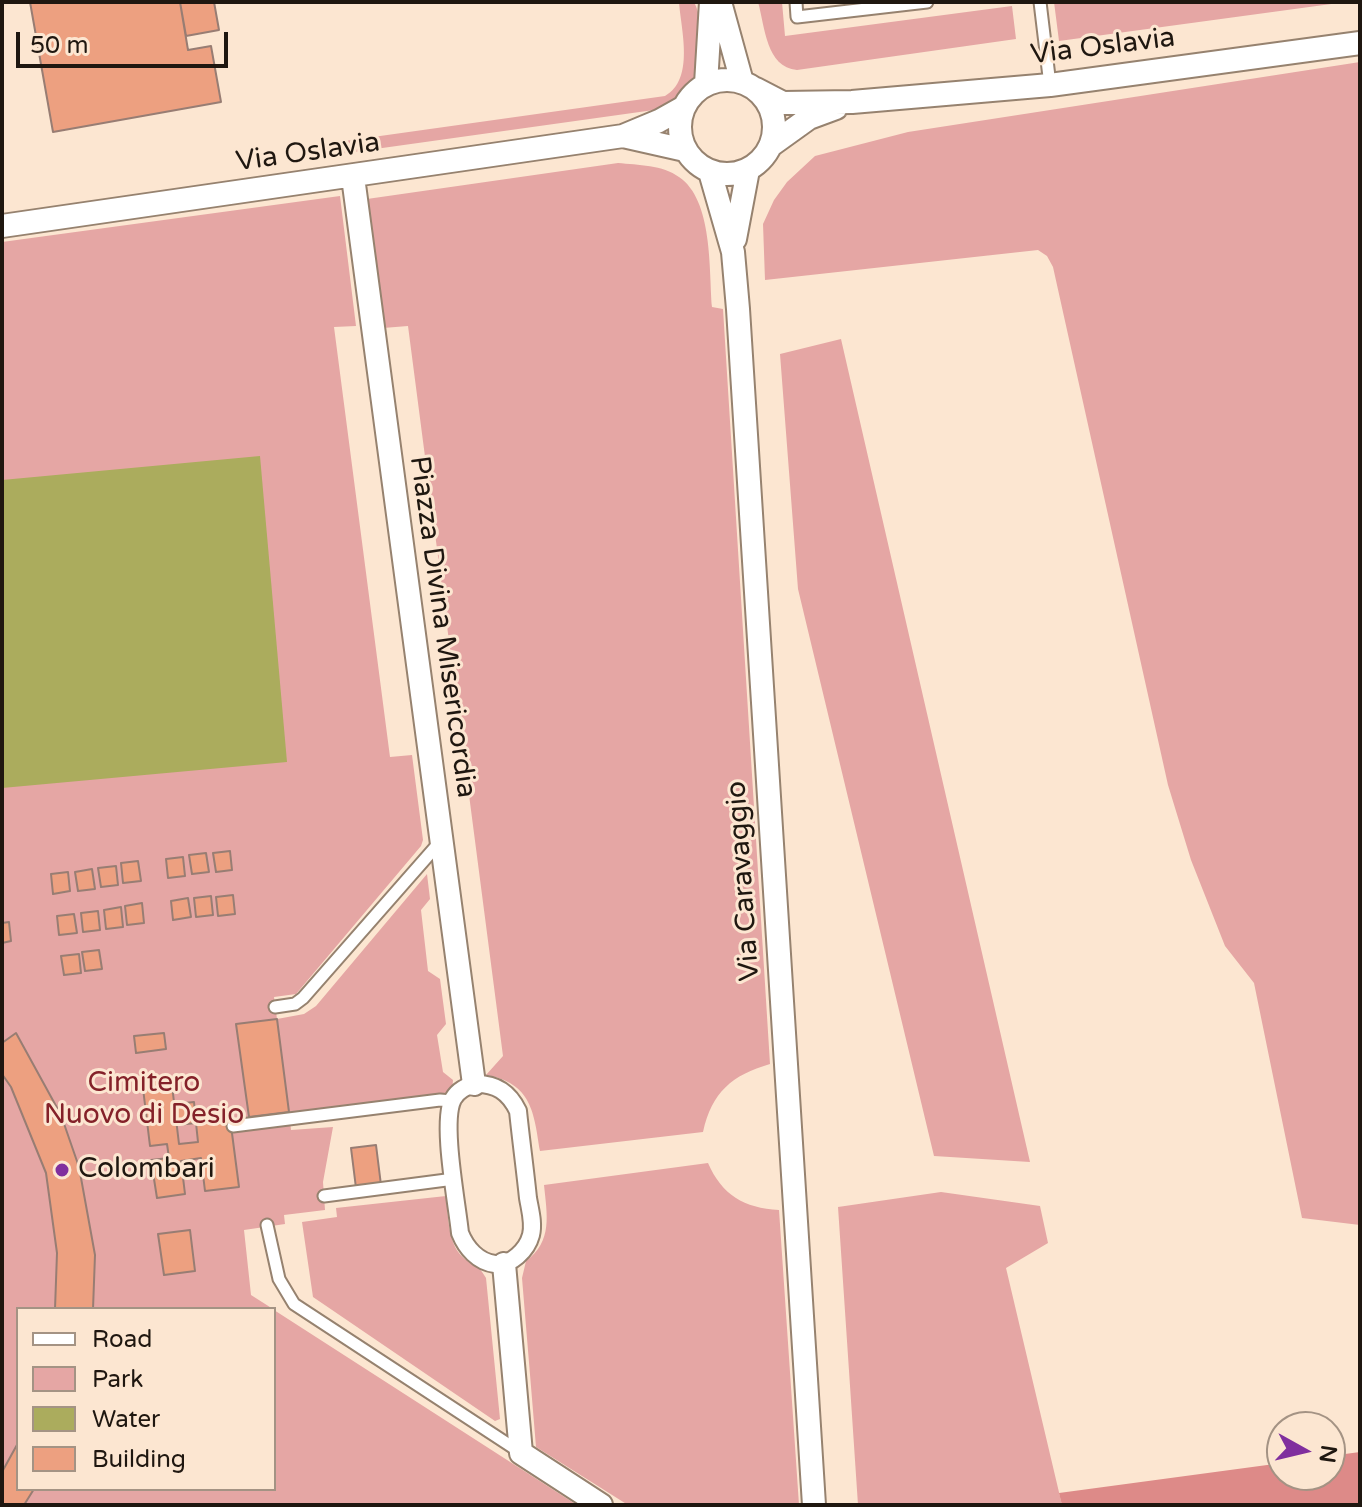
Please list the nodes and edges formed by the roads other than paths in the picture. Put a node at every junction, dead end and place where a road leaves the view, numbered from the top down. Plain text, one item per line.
1 (711, 2) edge
2 (720, 2) edge
3 (796, 2) edge
4 (927, 2) edge
5 (1040, 2) edge
6 (1360, 43) edge
7 (706, 84) junction
8 (749, 85) junction
9 (1050, 85) junction
10 (852, 102) junction
11 (684, 107) junction
12 (623, 136) junction
13 (770, 146) junction
14 (685, 150) junction
15 (748, 170) junction
16 (710, 172) junction
17 (353, 177) junction
18 (2, 226) edge
19 (733, 252) junction
20 (440, 842) junction
21 (275, 1007) dead end
22 (474, 1084) junction
23 (452, 1101) junction
24 (233, 1126) dead end
25 (454, 1179) junction
26 (324, 1196) dead end
27 (267, 1225) dead end
28 (504, 1264) junction
29 (521, 1453) junction
30 (601, 1505) edge
31 (814, 1505) edge

1 - 7 street
2 - 8 street
3 - 4 lane
5 - 9 lane
6 - 9 street, Via Oslavia
7 - 8 street
7 - 11 street
8 - 10 street, Via Oslavia
8 - 13 street
9 - 10 street, Via Oslavia
10 - 13 street, Via Oslavia
11 - 12 street, Via Oslavia
11 - 14 street
12 - 14 street, Via Oslavia
12 - 17 street, Via Oslavia
13 - 15 street
14 - 16 street
15 - 16 street
15 - 19 street, Via Caravaggio
16 - 19 street, Via Caravaggio
17 - 18 street, Via Oslavia
17 - 20 street, Piazza Divina Misericordia
19 - 31 street, Via Caravaggio
20 - 21 lane
20 - 22 street, Piazza Divina Misericordia
22 - 23 street
22 - 28 street
23 - 24 lane
23 - 25 street
25 - 26 lane
25 - 28 street
27 - 29 lane
28 - 29 street
29 - 30 street

